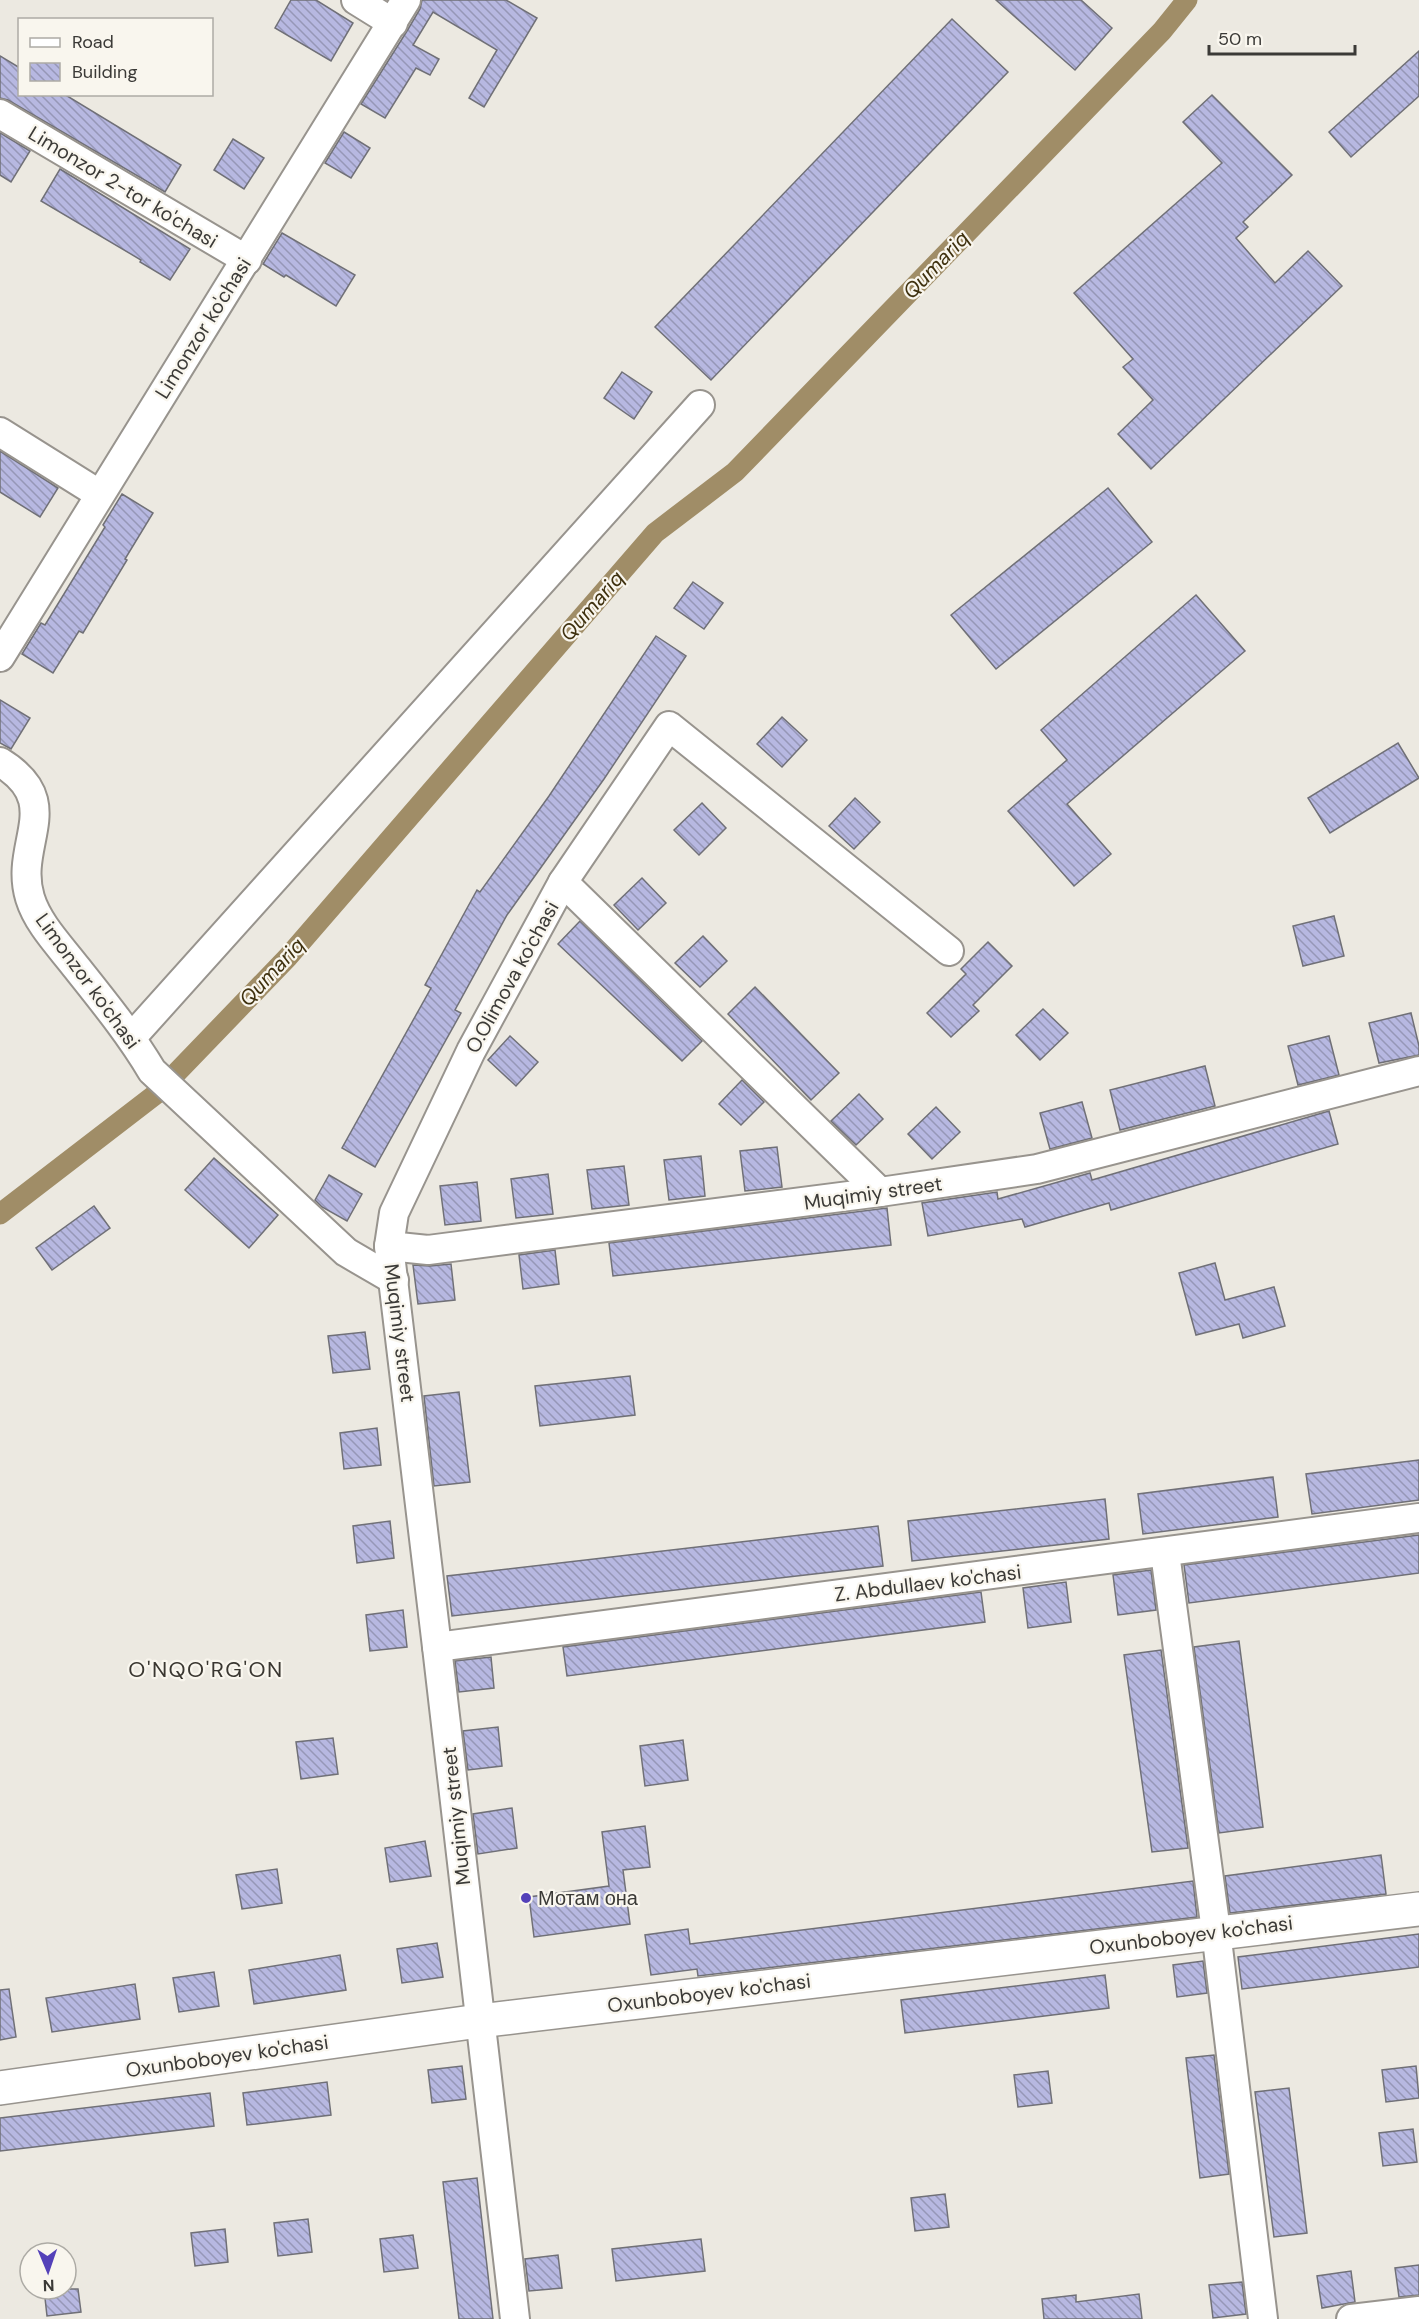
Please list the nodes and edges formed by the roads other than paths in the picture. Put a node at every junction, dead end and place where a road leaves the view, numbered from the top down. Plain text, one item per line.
1 (356, 0) edge
2 (399, 11) edge
3 (0, 114) edge
4 (247, 260) junction
5 (699, 405) dead end
6 (0, 432) edge
7 (99, 494) junction
8 (0, 657) edge
9 (0, 762) edge
10 (563, 882) junction
11 (949, 951) dead end
12 (132, 1038) junction
13 (1419, 1071) edge
14 (880, 1192) junction
15 (389, 1246) junction
16 (394, 1280) junction
17 (1419, 1518) edge
18 (1165, 1552) junction
19 (438, 1647) junction
20 (1419, 1909) edge
21 (1216, 1931) junction
22 (479, 2021) junction
23 (0, 2088) edge
24 (1419, 2311) edge
25 (515, 2319) edge
26 (1263, 2319) edge
27 (1351, 2319) edge

1 - 2 street
2 - 4 street, Limonzor ko'chasi
3 - 4 street, Limonzor 2-tor ko'chasi
4 - 7 street, Limonzor ko'chasi
5 - 12 street
6 - 7 street
7 - 8 street, Limonzor ko'chasi
9 - 12 street, Limonzor ko'chasi
10 - 11 street, O.Olimova ko'chasi
10 - 14 street
10 - 15 street, O.Olimova ko'chasi
12 - 16 street, Limonzor ko'chasi
13 - 14 street, Muqimiy street
14 - 15 street, Muqimiy street
15 - 16 street, Muqimiy street
16 - 19 street, Muqimiy street
17 - 18 street, Z. Abdullaev ko'chasi
18 - 19 street, Z. Abdullaev ko'chasi
18 - 21 street
19 - 22 street, Muqimiy street
20 - 21 main road, Oxunboboyev ko'chasi
21 - 22 main road, Oxunboboyev ko'chasi
21 - 26 street
22 - 23 main road, Oxunboboyev ko'chasi
22 - 25 street, Muqimiy street
24 - 27 street

